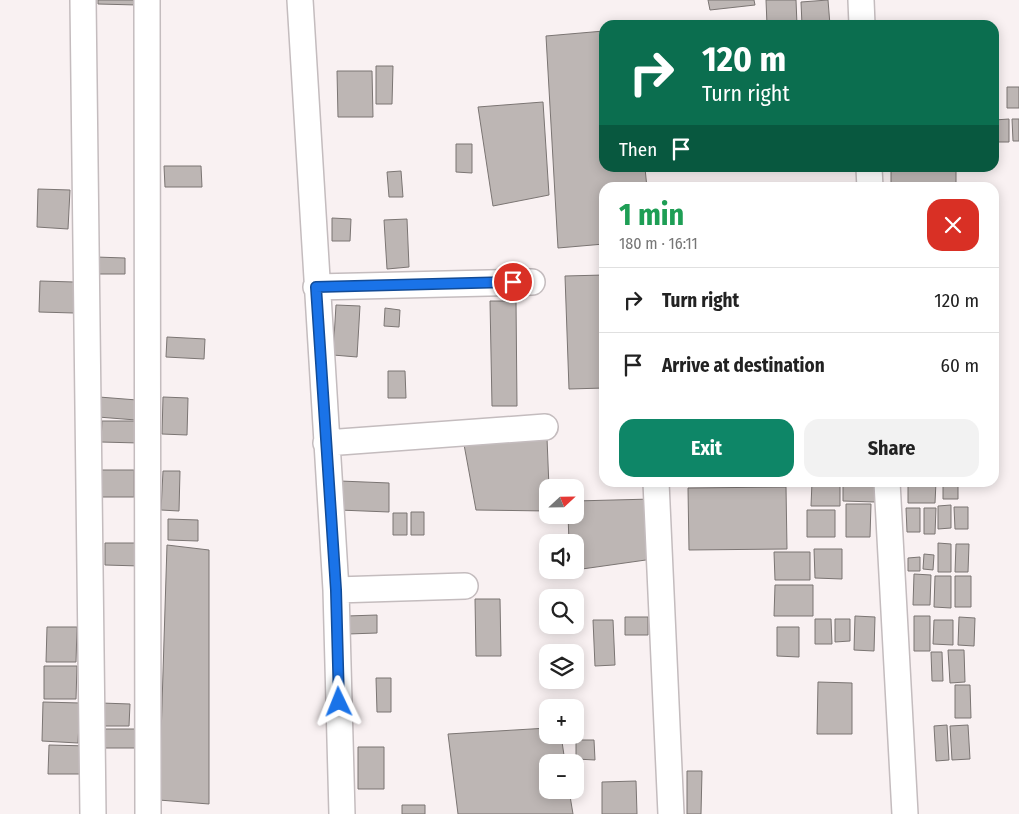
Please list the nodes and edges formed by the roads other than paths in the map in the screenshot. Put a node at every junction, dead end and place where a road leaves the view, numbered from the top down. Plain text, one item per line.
1 (83, 0) edge
2 (148, 0) edge
3 (300, 0) edge
4 (860, 0) edge
5 (862, 20) edge
6 (532, 282) dead end
7 (316, 287) junction
8 (544, 427) dead end
9 (326, 443) junction
10 (656, 487) edge
11 (887, 487) edge
12 (465, 586) dead end
13 (336, 590) junction
14 (93, 814) edge
15 (148, 814) edge
16 (342, 814) edge
17 (671, 814) edge
18 (906, 814) edge

1 - 14 street
2 - 15 street
3 - 7 street
4 - 5 street
6 - 7 street
7 - 9 street
8 - 9 street
9 - 13 street
10 - 17 street
11 - 18 street
12 - 13 street
13 - 16 street

